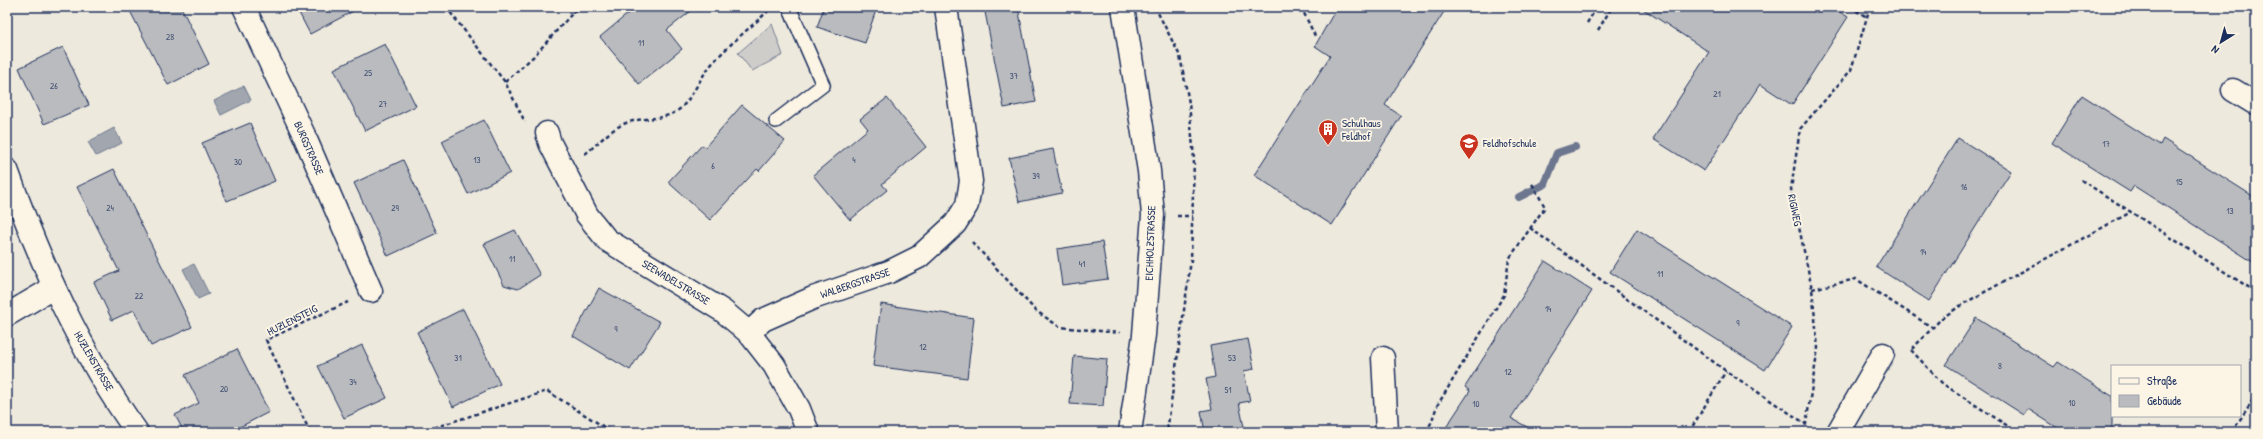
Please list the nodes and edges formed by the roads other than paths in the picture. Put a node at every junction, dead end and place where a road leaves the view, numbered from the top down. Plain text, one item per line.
1 (244, 7) edge
2 (790, 7) edge
3 (946, 7) edge
4 (1123, 7) edge
5 (2233, 90) dead end
6 (2256, 104) edge
7 (776, 121) dead end
8 (547, 133) road end
9 (7, 170) edge
10 (53, 288) junction
11 (371, 291) road end
12 (7, 315) edge
13 (749, 333) junction
14 (1883, 354) road end
15 (1383, 358) dead end
16 (137, 432) edge
17 (808, 432) edge
18 (1130, 432) edge
19 (1387, 432) edge
20 (1838, 432) edge

1 - 11 street, BURGSTRASSE
2 - 7 lane
3 - 13 street, WALBERGSTRASSE
4 - 18 street, EICHHOLZSTRASSE
5 - 6 street
8 - 13 street, SEEWADELSTRASSE
9 - 10 street, HUZLENSTRASSE
10 - 12 street
10 - 16 street, HUZLENSTRASSE
13 - 17 street, SEEWADELSTRASSE
14 - 20 street
15 - 19 street

